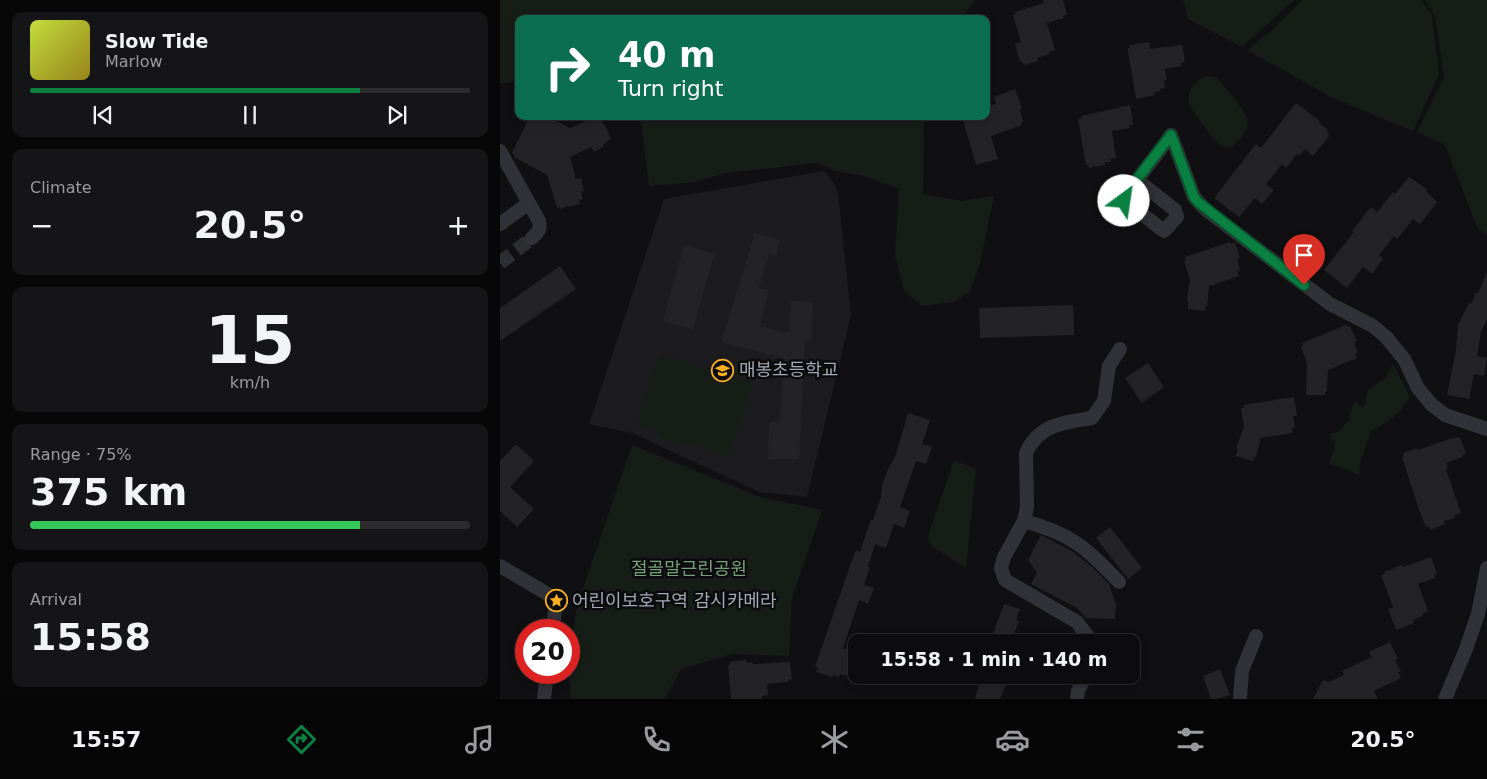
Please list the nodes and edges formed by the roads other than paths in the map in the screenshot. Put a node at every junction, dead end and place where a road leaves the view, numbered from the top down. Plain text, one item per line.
1 (500, 151) edge
2 (1137, 180) dead end
3 (529, 203) junction
4 (500, 224) edge
5 (532, 238) tunnel mouth
6 (1120, 349) dead end
7 (1487, 429) edge
8 (1024, 520) junction
9 (500, 566) edge
10 (1487, 568) edge
11 (1119, 582) dead end
12 (554, 619) edge
13 (1086, 634) edge
14 (1256, 636) dead end
15 (546, 684) edge
16 (1082, 684) edge
17 (544, 699) edge
18 (1077, 699) edge
19 (1240, 699) edge
20 (1445, 699) edge

1 - 3 street
2 - 7 street
3 - 4 street
3 - 5 street
6 - 8 street
8 - 11 street
8 - 13 street
9 - 12 street
10 - 20 street
14 - 19 street
15 - 17 street
16 - 18 street

